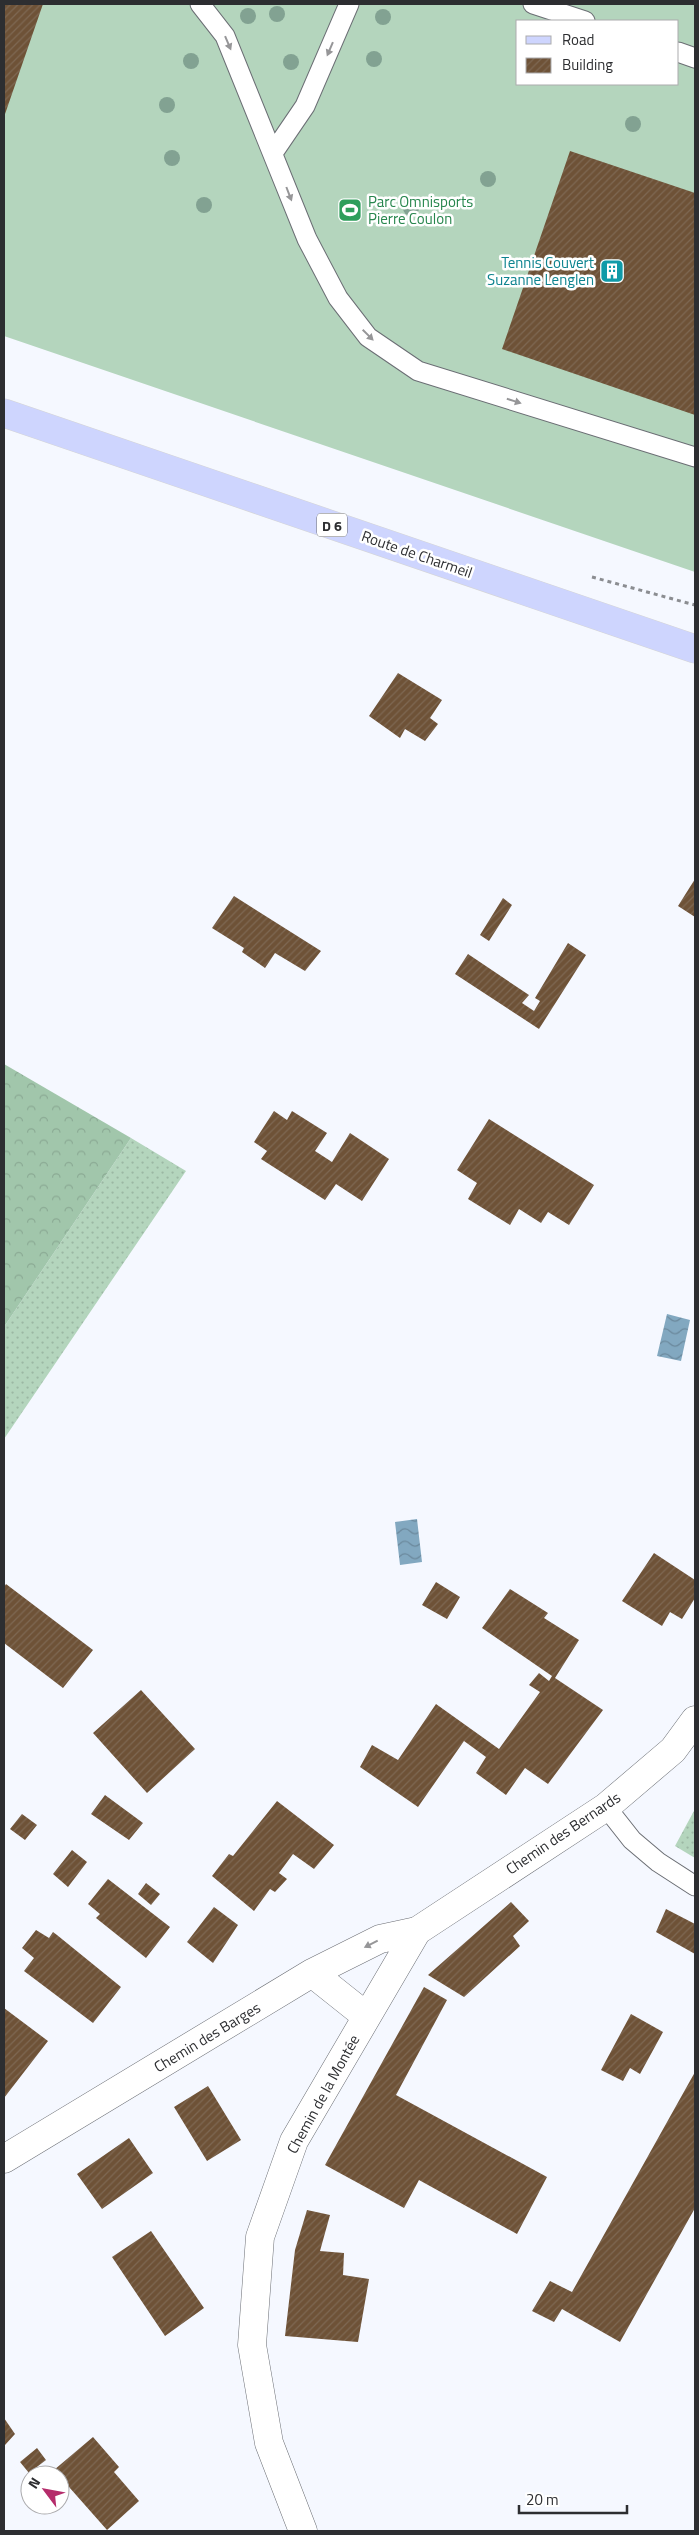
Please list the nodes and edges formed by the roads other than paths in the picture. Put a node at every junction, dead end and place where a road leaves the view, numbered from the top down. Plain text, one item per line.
1 (200, 4) edge
2 (349, 4) edge
3 (533, 4) edge
4 (582, 20) edge
5 (679, 52) edge
6 (695, 58) edge
7 (273, 153) junction
8 (4, 413) edge
9 (695, 457) edge
10 (660, 637) junction
11 (695, 644) edge
12 (695, 649) edge
13 (695, 1720) edge
14 (606, 1807) junction
15 (695, 1886) edge
16 (417, 1931) junction
17 (312, 1974) junction
18 (366, 2016) junction
19 (4, 2159) edge
20 (303, 2531) edge

1 -> 7 lane
2 -> 7 lane
3 - 4 lane
5 - 6 lane
7 -> 9 lane
8 - 10 main road, Route de Charmeil / D 6
10 - 11 main road, Route de Charmeil / D 6
10 - 12 main road, Route de Charmeil / D 6
13 - 14 street, Chemin des Bernards
14 - 15 lane
14 - 16 street, Chemin des Bernards
16 -> 17 street, Chemin des Barges
16 - 18 street, Chemin de la Montée
17 - 18 street
17 - 19 street, Chemin des Barges
18 - 20 street, Chemin de la Montée

